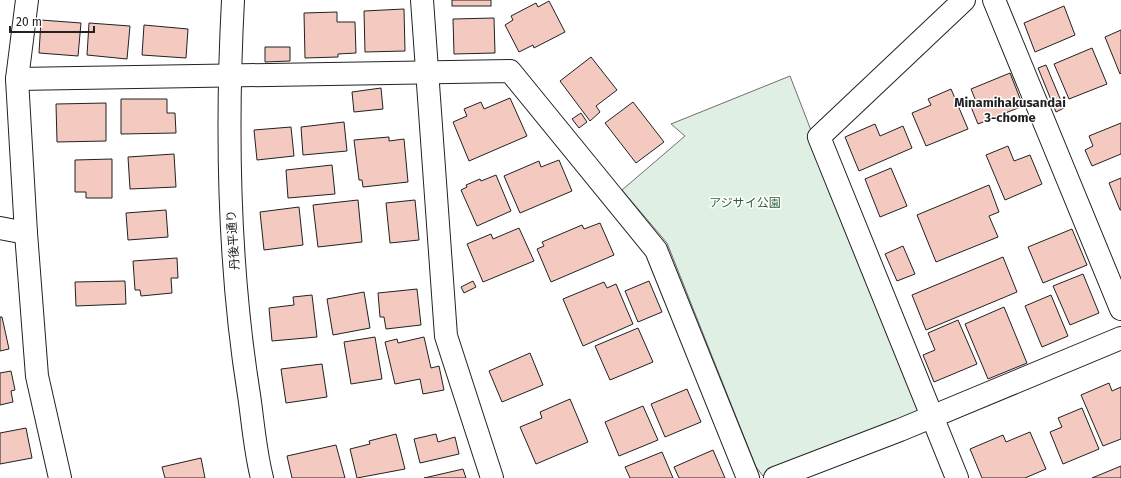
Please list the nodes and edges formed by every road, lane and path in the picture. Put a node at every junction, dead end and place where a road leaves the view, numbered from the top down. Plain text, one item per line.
1 (27, 0) edge
2 (233, 0) edge
3 (422, 0) edge
4 (964, 0) edge
5 (994, 0) edge
6 (427, 73) junction
7 (229, 75) junction
8 (17, 79) junction
9 (0, 228) edge
10 (26, 233) junction
11 (1121, 310) edge
12 (1121, 338) edge
13 (933, 417) junction
14 (60, 478) edge
15 (262, 478) edge
16 (492, 478) edge
17 (748, 478) edge
18 (775, 478) edge
19 (957, 478) edge

1 - 8 street
2 - 7 street, 丹後平通り
3 - 6 street
4 - 13 street
5 - 11 street
6 - 7 street
6 - 16 street
6 - 17 street
7 - 8 street
7 - 15 street, 丹後平通り
8 - 10 street
9 - 10 street
10 - 14 street
12 - 13 street
13 - 18 street
13 - 19 street

